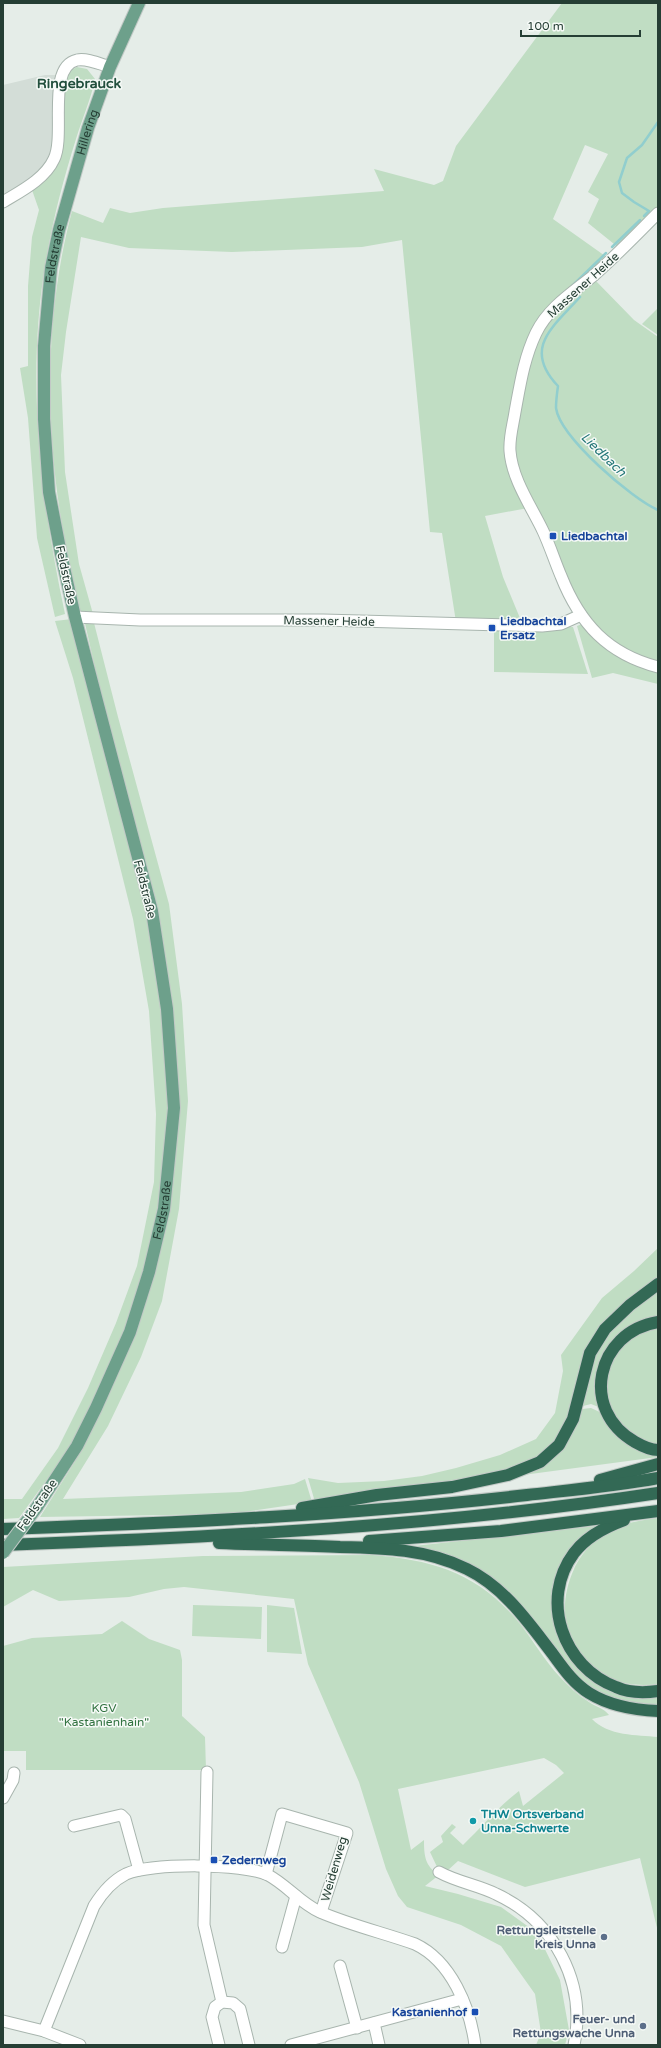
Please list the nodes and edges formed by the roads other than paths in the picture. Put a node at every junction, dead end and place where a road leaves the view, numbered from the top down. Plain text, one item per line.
1 (139, 3) edge
2 (110, 67) junction
3 (68, 196) joint
4 (3, 202) edge
5 (658, 212) edge
6 (581, 615) junction
7 (75, 617) junction
8 (658, 667) edge
9 (658, 1284) edge
10 (658, 1322) edge
11 (658, 1450) edge
12 (658, 1464) edge
13 (658, 1478) edge
14 (554, 1492) junction
15 (658, 1493) edge
16 (657, 1511) edge
17 (230, 1520) junction
18 (3, 1529) edge
19 (163, 1539) junction
20 (3, 1545) edge
21 (300, 1545) junction
22 (3, 1553) edge
23 (658, 1691) edge
24 (658, 1711) edge
25 (207, 1772) dead end
26 (14, 1773) dead end
27 (3, 1798) edge
28 (74, 1826) dead end
29 (206, 1868) junction
30 (139, 1870) junction
31 (440, 1872) dead end
32 (266, 1874) junction
33 (296, 1896) junction
34 (321, 1912) junction
35 (282, 1947) dead end
36 (340, 1966) dead end
37 (222, 2002) junction
38 (464, 2003) junction
39 (3, 2022) edge
40 (374, 2023) junction
41 (357, 2028) junction
42 (44, 2031) junction
43 (310, 2043) edge
44 (80, 2045) edge
45 (219, 2045) edge
46 (249, 2045) edge
47 (291, 2045) edge
48 (379, 2045) edge
49 (475, 2045) edge
50 (574, 2045) edge

1 - 2 main road, Hillering
2 - 3 main road, Hillering
2 - 4 street
3 - 7 main road, Feldstraße
5 - 6 street, Massener Heide
6 - 7 street, Massener Heide
6 - 8 street, Massener Heide
7 - 22 main road, Feldstraße, bridge
9 - 17 highway
10 - 11 highway
12 - 14 highway
13 - 14 highway
14 - 17 highway
15 - 19 highway
16 - 21 highway
16 - 23 highway
17 - 18 highway
19 - 20 highway
19 - 21 highway
21 - 24 highway
25 - 29 street
26 - 27 street
28 - 30 street
29 - 30 street, Weidenweg
29 - 32 street, Weidenweg
29 - 37 street
30 - 42 street, Weidenweg
31 - 50 street
32 - 33 street, Weidenweg
32 - 34 street, Weidenweg
33 - 34 street, Weidenweg
33 - 35 street
34 - 38 street, Weidenweg
36 - 41 street
37 - 45 street
37 - 46 street
38 - 40 street
38 - 49 street, Weidenweg
39 - 42 street
40 - 41 street
40 - 48 street
41 - 43 street
42 - 44 street
43 - 47 street

